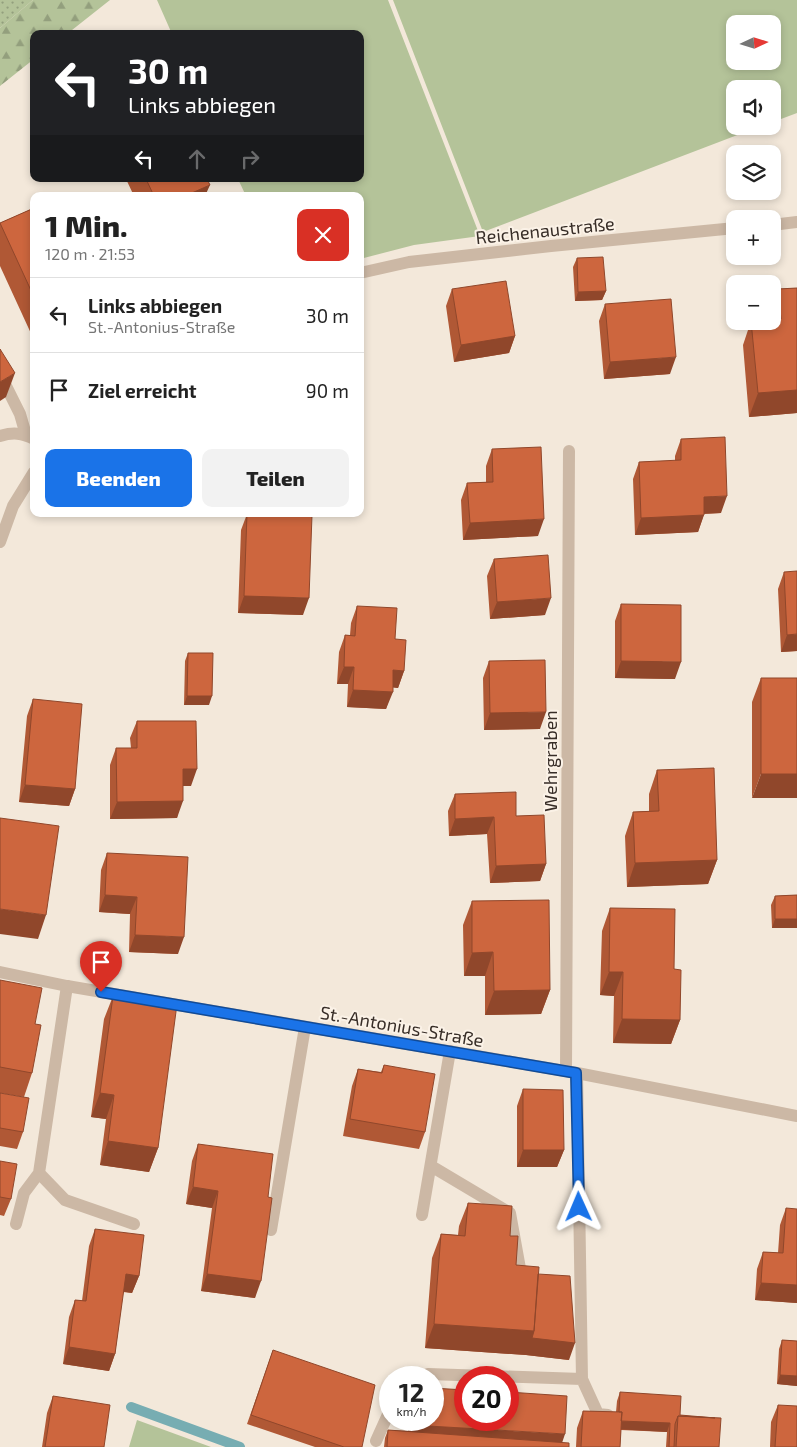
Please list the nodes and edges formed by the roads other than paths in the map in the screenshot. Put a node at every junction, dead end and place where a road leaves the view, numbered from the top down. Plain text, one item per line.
1 (797, 222) edge
2 (781, 224) edge
3 (726, 229) edge
4 (364, 272) edge
5 (0, 374) edge
6 (0, 436) edge
7 (30, 437) edge
8 (569, 451) dead end
9 (30, 478) edge
10 (0, 542) edge
11 (0, 972) edge
12 (67, 986) junction
13 (305, 1027) junction
14 (450, 1052) junction
15 (572, 1072) junction
16 (797, 1116) edge
17 (431, 1166) junction
18 (39, 1173) junction
19 (422, 1215) dead end
20 (16, 1224) dead end
21 (134, 1224) dead end
22 (270, 1230) edge
23 (520, 1274) edge
24 (444, 1375) edge
25 (582, 1379) junction
26 (608, 1414) edge
27 (381, 1431) edge
28 (376, 1441) dead end

1 - 2 street
3 - 4 street, Reichenaustraße
5 - 7 street
6 - 7 street
8 - 15 street, Wehrgraben
9 - 10 street
11 - 12 street, St.-Antonius-Straße
12 - 13 street, St.-Antonius-Straße
12 - 18 street
13 - 14 street, St.-Antonius-Straße
13 - 22 street
14 - 15 street, St.-Antonius-Straße
14 - 17 street
15 - 16 street, St.-Antonius-Straße
15 - 25 street, Wehrgraben
17 - 19 street
17 - 23 street
18 - 20 street
18 - 21 street
24 - 25 street
25 - 26 street
27 - 28 street

